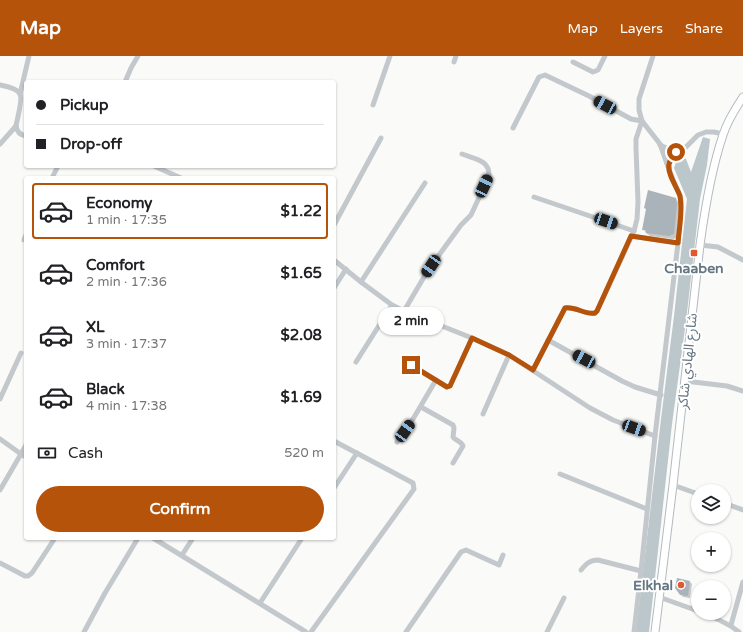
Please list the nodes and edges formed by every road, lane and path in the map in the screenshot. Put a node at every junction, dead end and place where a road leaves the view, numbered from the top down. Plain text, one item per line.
1 (29, 56) edge
2 (138, 56) edge
3 (390, 56) edge
4 (456, 56) edge
5 (605, 56) edge
6 (654, 56) edge
7 (454, 62) dead end
8 (573, 62) dead end
9 (126, 80) edge
10 (0, 85) edge
11 (20, 94) junction
12 (743, 97) edge
13 (373, 105) dead end
14 (741, 106) edge
15 (642, 120) junction
16 (16, 126) junction
17 (513, 128) dead end
18 (723, 134) junction
19 (24, 136) edge
20 (381, 138) dead end
21 (0, 144) edge
22 (660, 144) junction
23 (682, 151) junction
24 (462, 154) dead end
25 (158, 168) edge
26 (669, 170) junction
27 (176, 176) edge
28 (425, 183) dead end
29 (534, 196) dead end
30 (336, 221) edge
31 (634, 231) junction
32 (631, 236) junction
33 (678, 243) junction
34 (700, 245) junction
35 (743, 260) edge
36 (336, 262) edge
37 (346, 269) junction
38 (361, 282) junction
39 (336, 285) edge
40 (392, 305) junction
41 (404, 311) junction
42 (472, 338) junction
43 (548, 340) junction
44 (21, 353) dead end
45 (509, 355) junction
46 (356, 362) dead end
47 (411, 365) dead end
48 (533, 370) junction
49 (436, 380) junction
50 (685, 381) junction
51 (743, 392) edge
52 (660, 395) junction
53 (0, 399) edge
54 (421, 407) junction
55 (483, 414) dead end
56 (655, 436) junction
57 (0, 439) edge
58 (336, 442) edge
59 (397, 442) dead end
60 (357, 453) junction
61 (24, 455) edge
62 (453, 463) dead end
63 (560, 474) dead end
64 (336, 485) edge
65 (673, 485) junction
66 (1, 487) edge
67 (691, 491) edge
68 (731, 506) edge
69 (647, 510) junction
70 (743, 510) edge
71 (54, 540) edge
72 (137, 540) edge
73 (156, 540) edge
74 (192, 540) edge
75 (301, 540) edge
76 (503, 555) dead end
77 (182, 556) junction
78 (0, 563) edge
79 (581, 570) dead end
80 (641, 571) junction
81 (743, 582) edge
82 (659, 597) junction
83 (564, 598) dead end
84 (260, 604) junction
85 (691, 608) edge
86 (720, 620) edge
87 (731, 625) junction
88 (303, 631) edge
89 (84, 632) edge
90 (311, 632) edge
91 (406, 632) edge
92 (547, 632) edge
93 (634, 632) edge
94 (655, 632) edge
95 (739, 632) edge

1 - 11 street
2 - 9 street
3 - 13 street
4 - 7 street
5 - 8 street
6 - 15 street
10 - 11 street
11 - 16 street
12 - 14 main road, شارع الهادي شاكر
14 - 18 main road, شارع الهادي شاكر
15 - 17 street
15 - 22 street
15 - 31 street
16 - 19 street
16 - 21 street
18 - 23 street
18 - 34 main road, شارع الهادي شاكر
20 - 30 street
22 - 23 street
22 - 26 street
23 - 26 street
24 - 41 street
25 - 27 street
26 - 33 street
28 - 38 street
29 - 31 street
31 - 32 street
32 - 33 street
32 - 43 street
33 - 52 street
34 - 35 street
34 - 50 main road, شارع الهادي شاكر
36 - 37 street
37 - 38 street
37 - 39 street
38 - 40 street
40 - 41 street
40 - 46 street
41 - 42 street
42 - 45 street
42 - 49 street
43 - 48 street
43 - 52 street
44 - 53 street
45 - 48 street
45 - 55 street
47 - 49 street
48 - 56 street
49 - 54 street
50 - 51 street
50 - 65 main road, شارع الهادي شاكر
52 - 56 street
54 - 59 street
54 - 62 street
56 - 69 street
57 - 61 street
58 - 60 street
60 - 64 street
60 - 90 street
61 - 66 street
63 - 69 street
65 - 67 street
65 - 82 main road, شارع الهادي شاكر
68 - 70 street
69 - 80 street
71 - 78 street
72 - 89 street
73 - 77 street
74 - 77 street
75 - 84 street
76 - 91 street
77 - 84 street
79 - 80 street
80 - 93 street
81 - 87 street
82 - 85 street
82 - 94 main road, شارع الهادي شاكر
83 - 92 street
84 - 88 street
86 - 87 street
87 - 95 street

